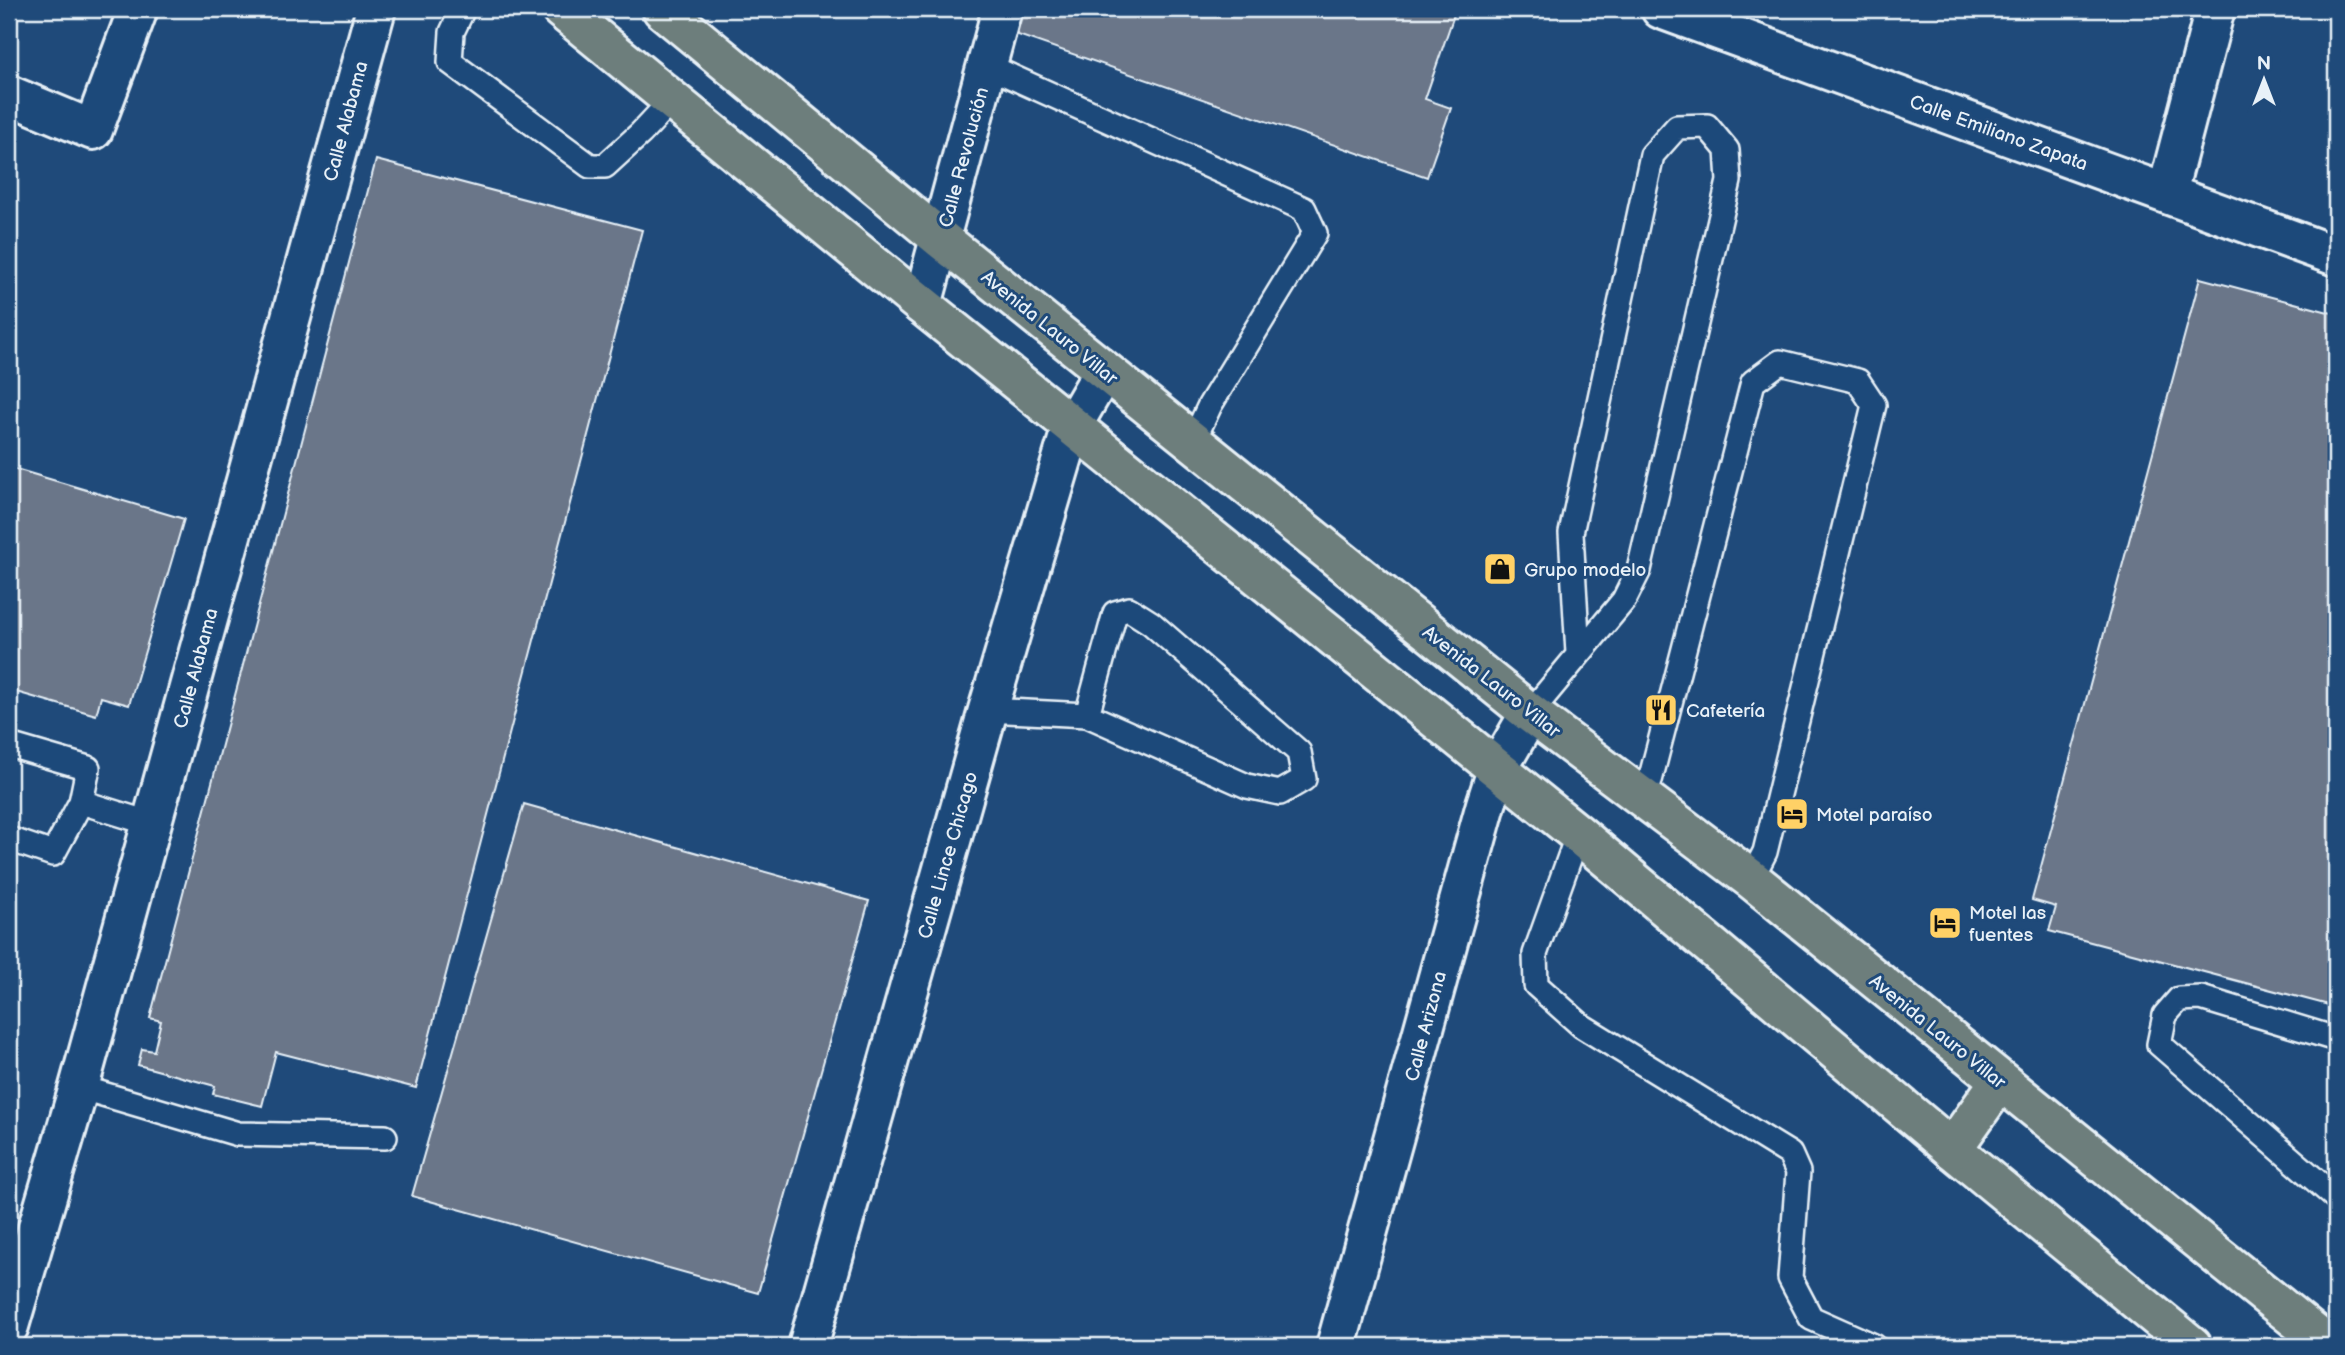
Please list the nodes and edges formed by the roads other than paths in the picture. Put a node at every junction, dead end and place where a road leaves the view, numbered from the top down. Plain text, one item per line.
1 (138, 9) edge
2 (376, 9) edge
3 (463, 9) edge
4 (561, 9) edge
5 (662, 9) edge
6 (1002, 9) edge
7 (1661, 9) edge
8 (2215, 9) edge
9 (988, 66) junction
10 (9, 95) edge
11 (673, 99) junction
12 (2168, 193) junction
13 (941, 239) junction
14 (2336, 256) edge
15 (922, 305) junction
16 (1104, 371) junction
17 (1072, 426) junction
18 (1193, 441) junction
19 (1578, 653) junction
20 (988, 710) junction
21 (1530, 713) junction
22 (1087, 715) junction
23 (9, 745) edge
24 (1497, 770) junction
25 (1645, 800) junction
26 (81, 802) junction
27 (152, 824) junction
28 (1578, 835) junction
29 (9, 839) edge
30 (1751, 879) junction
31 (2336, 1039) edge
32 (2000, 1081) junction
33 (79, 1087) junction
34 (385, 1137) dead end
35 (1952, 1149) junction
36 (2336, 1198) edge
37 (9, 1326) edge
38 (808, 1346) edge
39 (1336, 1346) edge
40 (1874, 1346) edge
41 (2192, 1346) edge
42 (2329, 1346) edge

1 - 10 street
2 - 27 street, Calle Alabama
3 - 11 lane
4 - 11 main road
5 - 13 main road, Avenida Lauro Villar
6 - 9 street, Calle Revolución
7 - 12 street, Calle Emiliano Zapata
8 - 12 street
9 - 13 street, Calle Revolución
9 - 18 lane
11 - 15 main road
12 - 14 street, Calle Emiliano Zapata
13 - 15 street, Calle Revolución
13 - 16 main road, Avenida Lauro Villar
15 - 17 main road
16 - 17 street, Calle Lince Chicago
16 - 18 main road, Avenida Lauro Villar
17 - 20 street, Calle Lince Chicago
17 - 24 main road
18 - 21 main road, Avenida Lauro Villar
19 - 19 lane
19 - 21 lane
20 - 22 lane
20 - 38 street, Calle Lince Chicago
21 - 24 street, Calle Arizona
21 - 25 main road, Avenida Lauro Villar
22 - 22 lane
23 - 26 lane
24 - 28 main road
24 - 39 street, Calle Arizona
25 - 30 main road, Avenida Lauro Villar
25 - 30 lane
26 - 27 lane
26 - 29 lane
27 - 33 street, Calle Alabama
28 - 35 main road
28 - 40 lane
30 - 32 main road, Avenida Lauro Villar
31 - 36 lane
32 - 35 main road
32 - 42 main road, Avenida Lauro Villar
33 - 34 lane
33 - 37 street, Calle Alabama
35 - 41 main road

